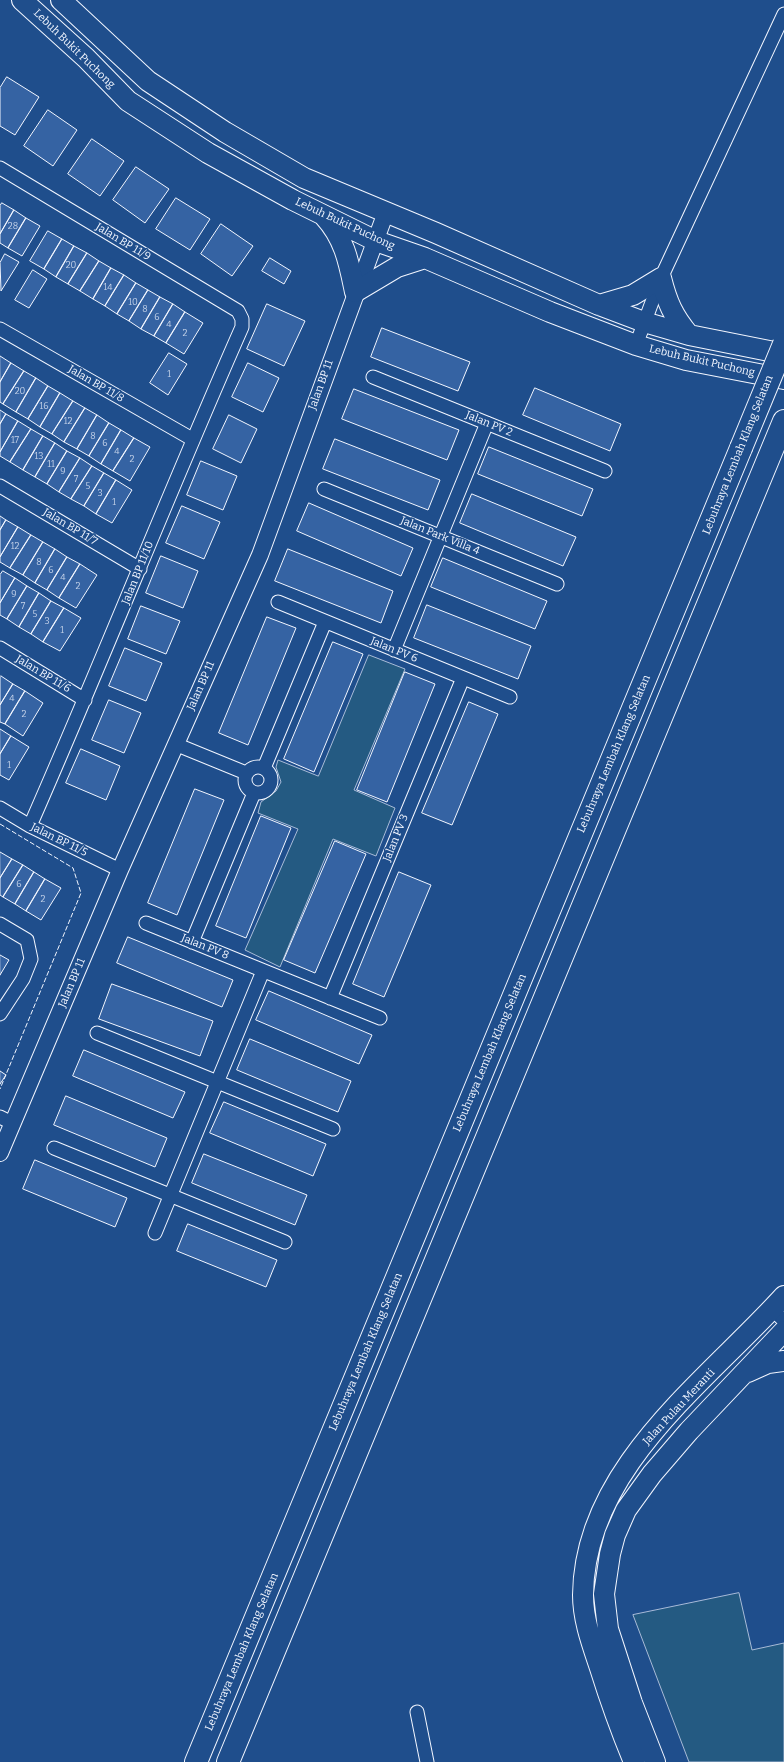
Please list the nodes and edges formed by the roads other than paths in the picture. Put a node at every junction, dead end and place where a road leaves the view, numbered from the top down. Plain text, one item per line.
1 (22, 0) edge
2 (61, 0) edge
3 (784, 14) edge
4 (0, 168) edge
5 (386, 212) junction
6 (321, 213) junction
7 (376, 240) junction
8 (425, 258) junction
9 (661, 278) junction
10 (355, 292) junction
11 (599, 304) junction
12 (242, 319) joint
13 (644, 322) junction
14 (0, 329) edge
15 (689, 335) junction
16 (784, 344) edge
17 (636, 346) junction
18 (784, 354) edge
19 (373, 377) dead end
20 (784, 379) edge
21 (784, 421) edge
22 (487, 423) junction
23 (192, 440) junction
24 (605, 471) dead end
25 (0, 486) edge
26 (324, 489) dead end
27 (440, 536) junction
28 (140, 569) junction
29 (557, 584) dead end
30 (278, 602) dead end
31 (325, 622) junction
32 (0, 648) edge
33 (394, 650) junction
34 (462, 678) junction
35 (510, 697) dead end
36 (85, 700) junction
37 (175, 744) junction
38 (264, 768) junction
39 (246, 773) junction
40 (254, 793) junction
41 (0, 808) edge
42 (30, 826) junction
43 (120, 870) junction
44 (146, 923) dead end
45 (0, 924) edge
46 (192, 942) junction
47 (263, 971) junction
48 (330, 998) junction
49 (0, 1014) edge
50 (380, 1018) dead end
51 (97, 1033) dead end
52 (217, 1082) junction
53 (6, 1120) edge
54 (333, 1129) dead end
55 (54, 1148) dead end
56 (0, 1151) edge
57 (170, 1195) junction
58 (154, 1233) dead end
59 (285, 1242) dead end
60 (780, 1309) edge
61 (784, 1331) edge
62 (784, 1361) edge
63 (740, 1377) junction
64 (417, 1712) dead end
65 (196, 1762) edge
66 (228, 1762) edge
67 (427, 1762) edge
68 (634, 1762) edge
69 (655, 1762) edge

1 - 6 main road, Lebuh Bukit Puchong
2 - 5 main road, Lebuh Bukit Puchong
3 - 9 street
4 - 12 street, Jalan BP 11/9
5 - 7 street, Jalan BP 11
5 - 11 main road, Lebuh Bukit Puchong
6 - 7 main road, Lebuh Bukit Puchong
6 - 10 main road
7 - 8 main road, Lebuh Bukit Puchong
7 - 10 street, Jalan BP 11
8 - 10 main road
8 - 17 main road, Lebuh Bukit Puchong
9 - 11 main road
9 - 13 street
9 - 15 main road
10 - 37 street, Jalan BP 11
11 - 13 main road, Lebuh Bukit Puchong
12 - 23 street, Jalan BP 11/10
13 - 15 main road, Lebuh Bukit Puchong
13 - 17 street
14 - 23 street, Jalan BP 11/8
15 - 18 main road, Lebuh Bukit Puchong
16 - 65 highway, Lebuhraya Lembah Klang Selatan, bridge
17 - 20 main road, Lebuh Bukit Puchong
19 - 22 street, Jalan PV 2
21 - 66 highway
22 - 24 street, Jalan PV 2
22 - 27 street
23 - 28 street, Jalan BP 11/10
25 - 28 street, Jalan BP 11/7
26 - 27 street, Jalan Park Villa 4
27 - 29 street, Jalan Park Villa 4
27 - 33 street
28 - 36 street, Jalan BP 11/10
30 - 31 street, Jalan PV 6
31 - 33 street, Jalan PV 6
31 - 38 street
32 - 36 street, Jalan BP 11/6
33 - 34 street, Jalan PV 6
34 - 35 street, Jalan PV 6
34 - 48 street, Jalan PV 3
36 - 42 street, Jalan BP 11/10
37 - 39 street
37 - 43 street, Jalan BP 11
38 - 39 street
38 - 40 street
39 - 40 street
40 - 46 street
41 - 42 street, Jalan BP 11/5
42 - 43 street, Jalan BP 11/5
43 - 53 street, Jalan BP 11
44 - 46 street, Jalan PV 8
45 - 49 street
46 - 47 street, Jalan PV 8
47 - 48 street, Jalan PV 8
47 - 52 street
48 - 50 street, Jalan PV 8
51 - 52 street
52 - 54 street
52 - 57 street
53 - 56 street, Jalan BP 11
55 - 57 street
57 - 58 street
57 - 59 street
60 - 68 main road, Jalan Pulau Meranti
61 - 63 main road
62 - 63 main road
63 - 69 main road
64 - 67 street

